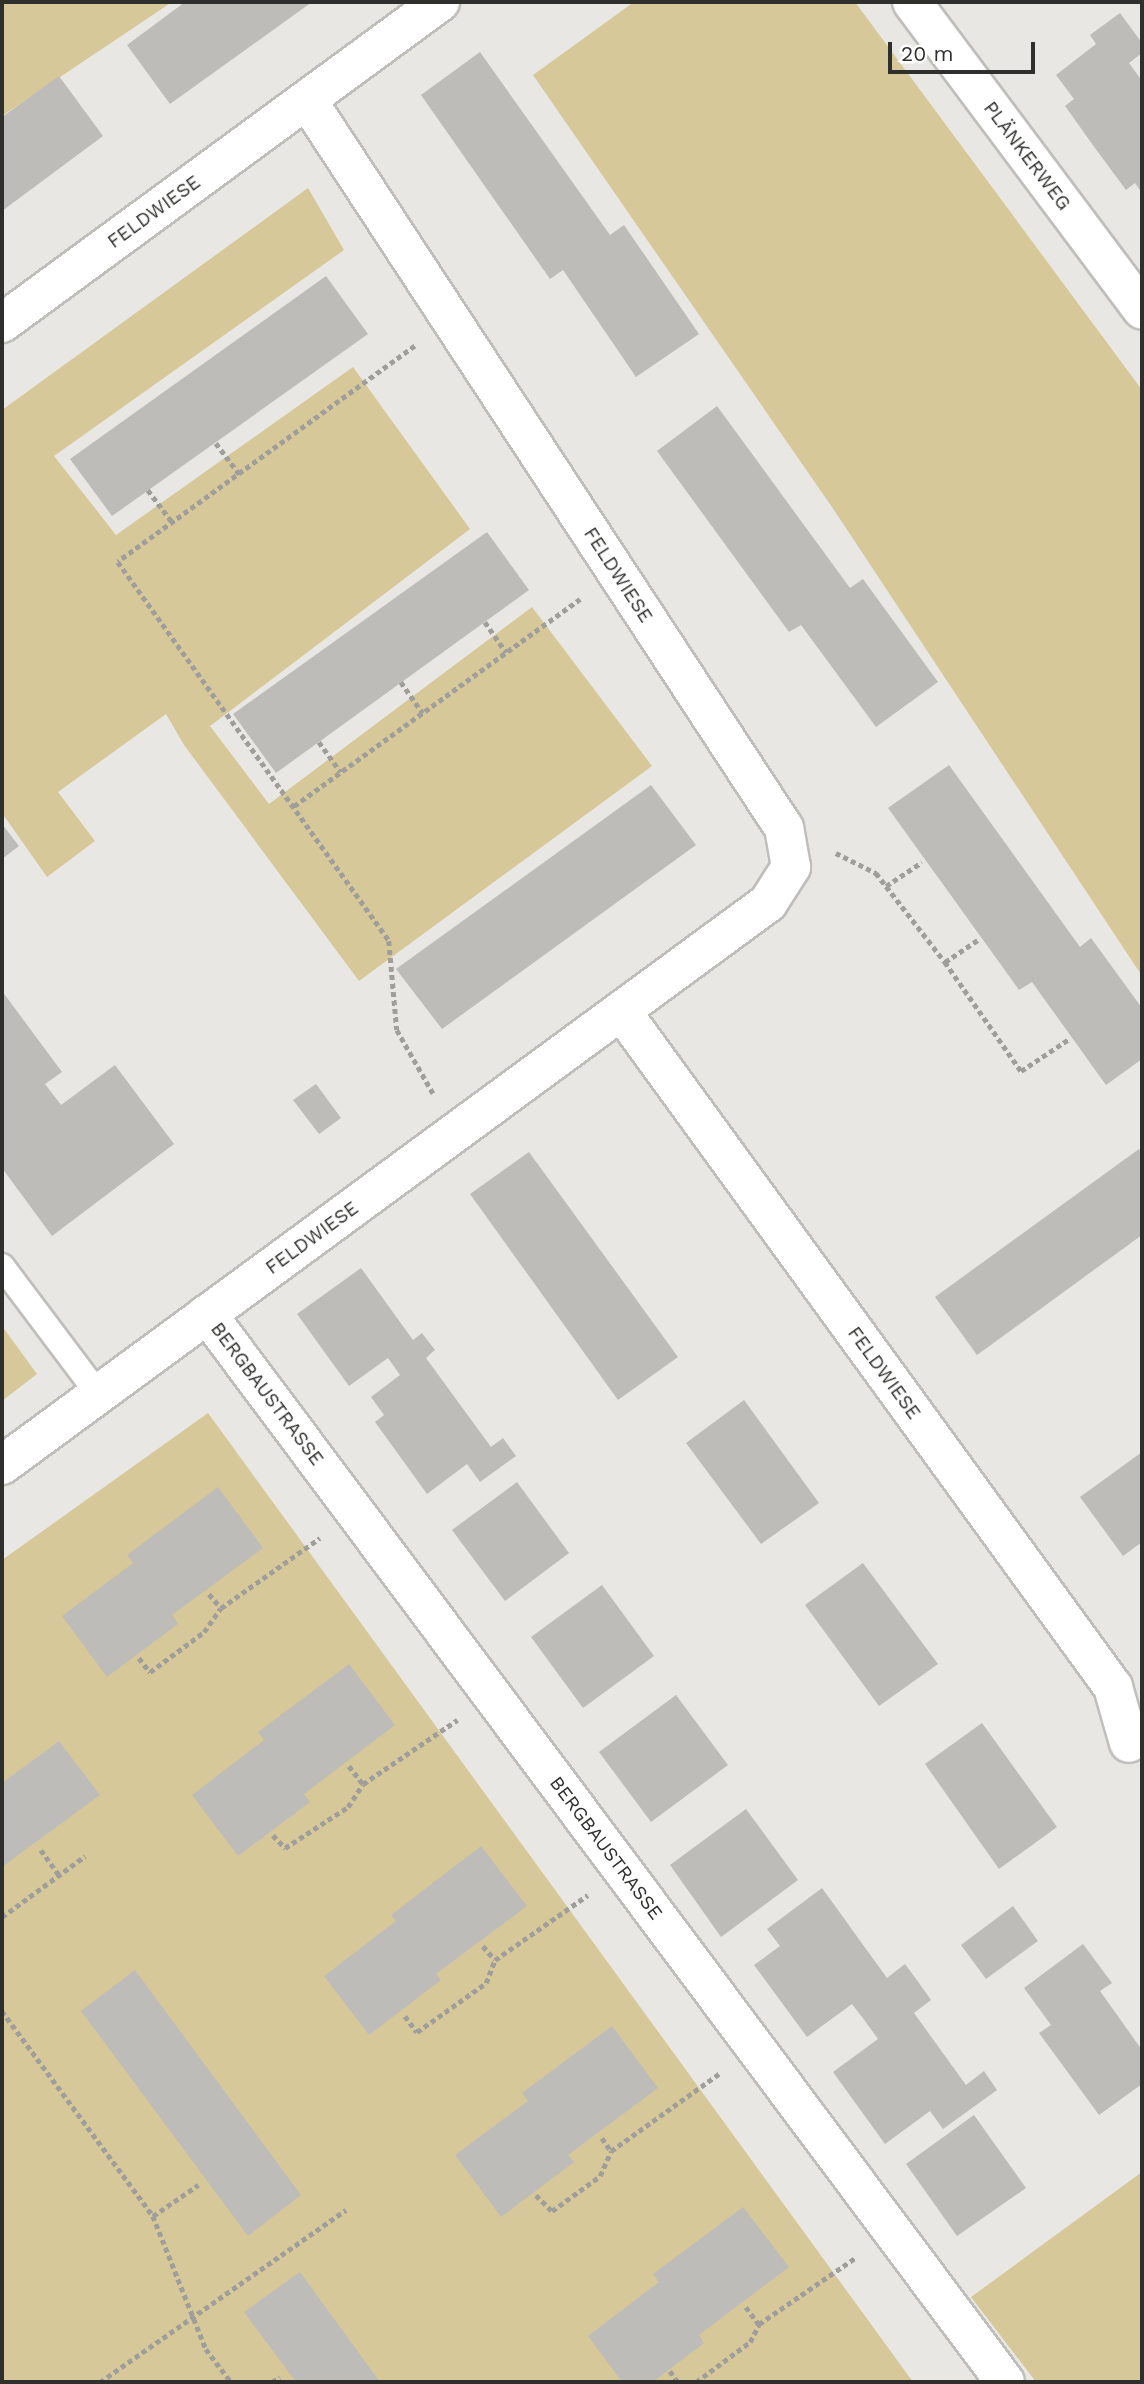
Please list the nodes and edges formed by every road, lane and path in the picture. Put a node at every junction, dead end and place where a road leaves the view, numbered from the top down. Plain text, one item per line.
1 (440, 2) edge
2 (912, 2) edge
3 (307, 100) junction
4 (1142, 310) edge
5 (452, 320) junction
6 (2, 323) edge
7 (216, 443) dead end
8 (239, 474) junction
9 (148, 490) dead end
10 (172, 522) junction
11 (617, 573) junction
12 (485, 622) dead end
13 (506, 652) junction
14 (401, 682) dead end
15 (423, 713) junction
16 (319, 742) dead end
17 (341, 772) junction
18 (294, 806) junction
19 (784, 828) junction
20 (922, 862) dead end
21 (886, 887) junction
22 (978, 940) dead end
23 (945, 962) junction
24 (622, 1012) junction
25 (1069, 1039) dead end
26 (456, 1134) junction
27 (2, 1266) edge
28 (207, 1314) junction
29 (98, 1394) junction
30 (2, 1465) edge
31 (355, 1513) junction
32 (209, 1594) dead end
33 (221, 1608) junction
34 (139, 1658) dead end
35 (492, 1696) junction
36 (1129, 1743) dead end
37 (349, 1766) dead end
38 (363, 1784) junction
39 (273, 1835) dead end
40 (41, 1850) dead end
41 (85, 1856) dead end
42 (623, 1870) junction
43 (59, 1875) junction
44 (2, 1917) edge
45 (483, 1946) dead end
46 (495, 1960) junction
47 (2, 2011) edge
48 (405, 2016) dead end
49 (755, 2048) junction
50 (602, 2138) dead end
51 (611, 2151) junction
52 (198, 2185) dead end
53 (536, 2195) dead end
54 (346, 2210) dead end
55 (153, 2216) junction
56 (893, 2232) junction
57 (746, 2307) dead end
58 (194, 2318) junction
59 (759, 2324) junction
60 (670, 2371) dead end
61 (280, 2377) dead end
62 (100, 2382) edge
63 (231, 2382) edge
64 (272, 2382) edge
65 (678, 2382) edge
66 (696, 2382) edge
67 (1005, 2382) edge

1 - 3 street, FELDWIESE
2 - 4 street, PLÄNKERWEG
3 - 5 street, FELDWIESE
3 - 6 street, FELDWIESE
5 - 8 path
5 - 11 street, FELDWIESE
7 - 8 path
8 - 10 path
9 - 10 path
10 - 18 path
11 - 13 path
11 - 19 street, FELDWIESE
12 - 13 path
13 - 15 path
14 - 15 path
15 - 17 path
16 - 17 path
17 - 18 path
18 - 26 path
19 - 21 path
19 - 24 street, FELDWIESE
20 - 21 path
21 - 23 path
22 - 23 path
23 - 25 path
24 - 26 street, FELDWIESE
24 - 36 street, FELDWIESE
26 - 28 street, FELDWIESE
27 - 29 lane
28 - 29 street, FELDWIESE
28 - 31 street, BERGBAUSTRASSE
29 - 30 street, FELDWIESE
31 - 33 path
31 - 35 street, BERGBAUSTRASSE
32 - 33 path
33 - 34 path
35 - 38 path
35 - 42 street, BERGBAUSTRASSE
37 - 38 path
38 - 39 path
40 - 43 path
41 - 43 path
42 - 46 path
42 - 49 street, BERGBAUSTRASSE
43 - 44 path
45 - 46 path
46 - 48 path
47 - 55 path
49 - 51 path
49 - 56 street, BERGBAUSTRASSE
50 - 51 path
51 - 53 path
52 - 55 path
54 - 58 path
55 - 58 path
56 - 59 path
56 - 67 street, BERGBAUSTRASSE
57 - 59 path
58 - 62 path
58 - 63 path
59 - 66 path
60 - 65 path
61 - 64 path

